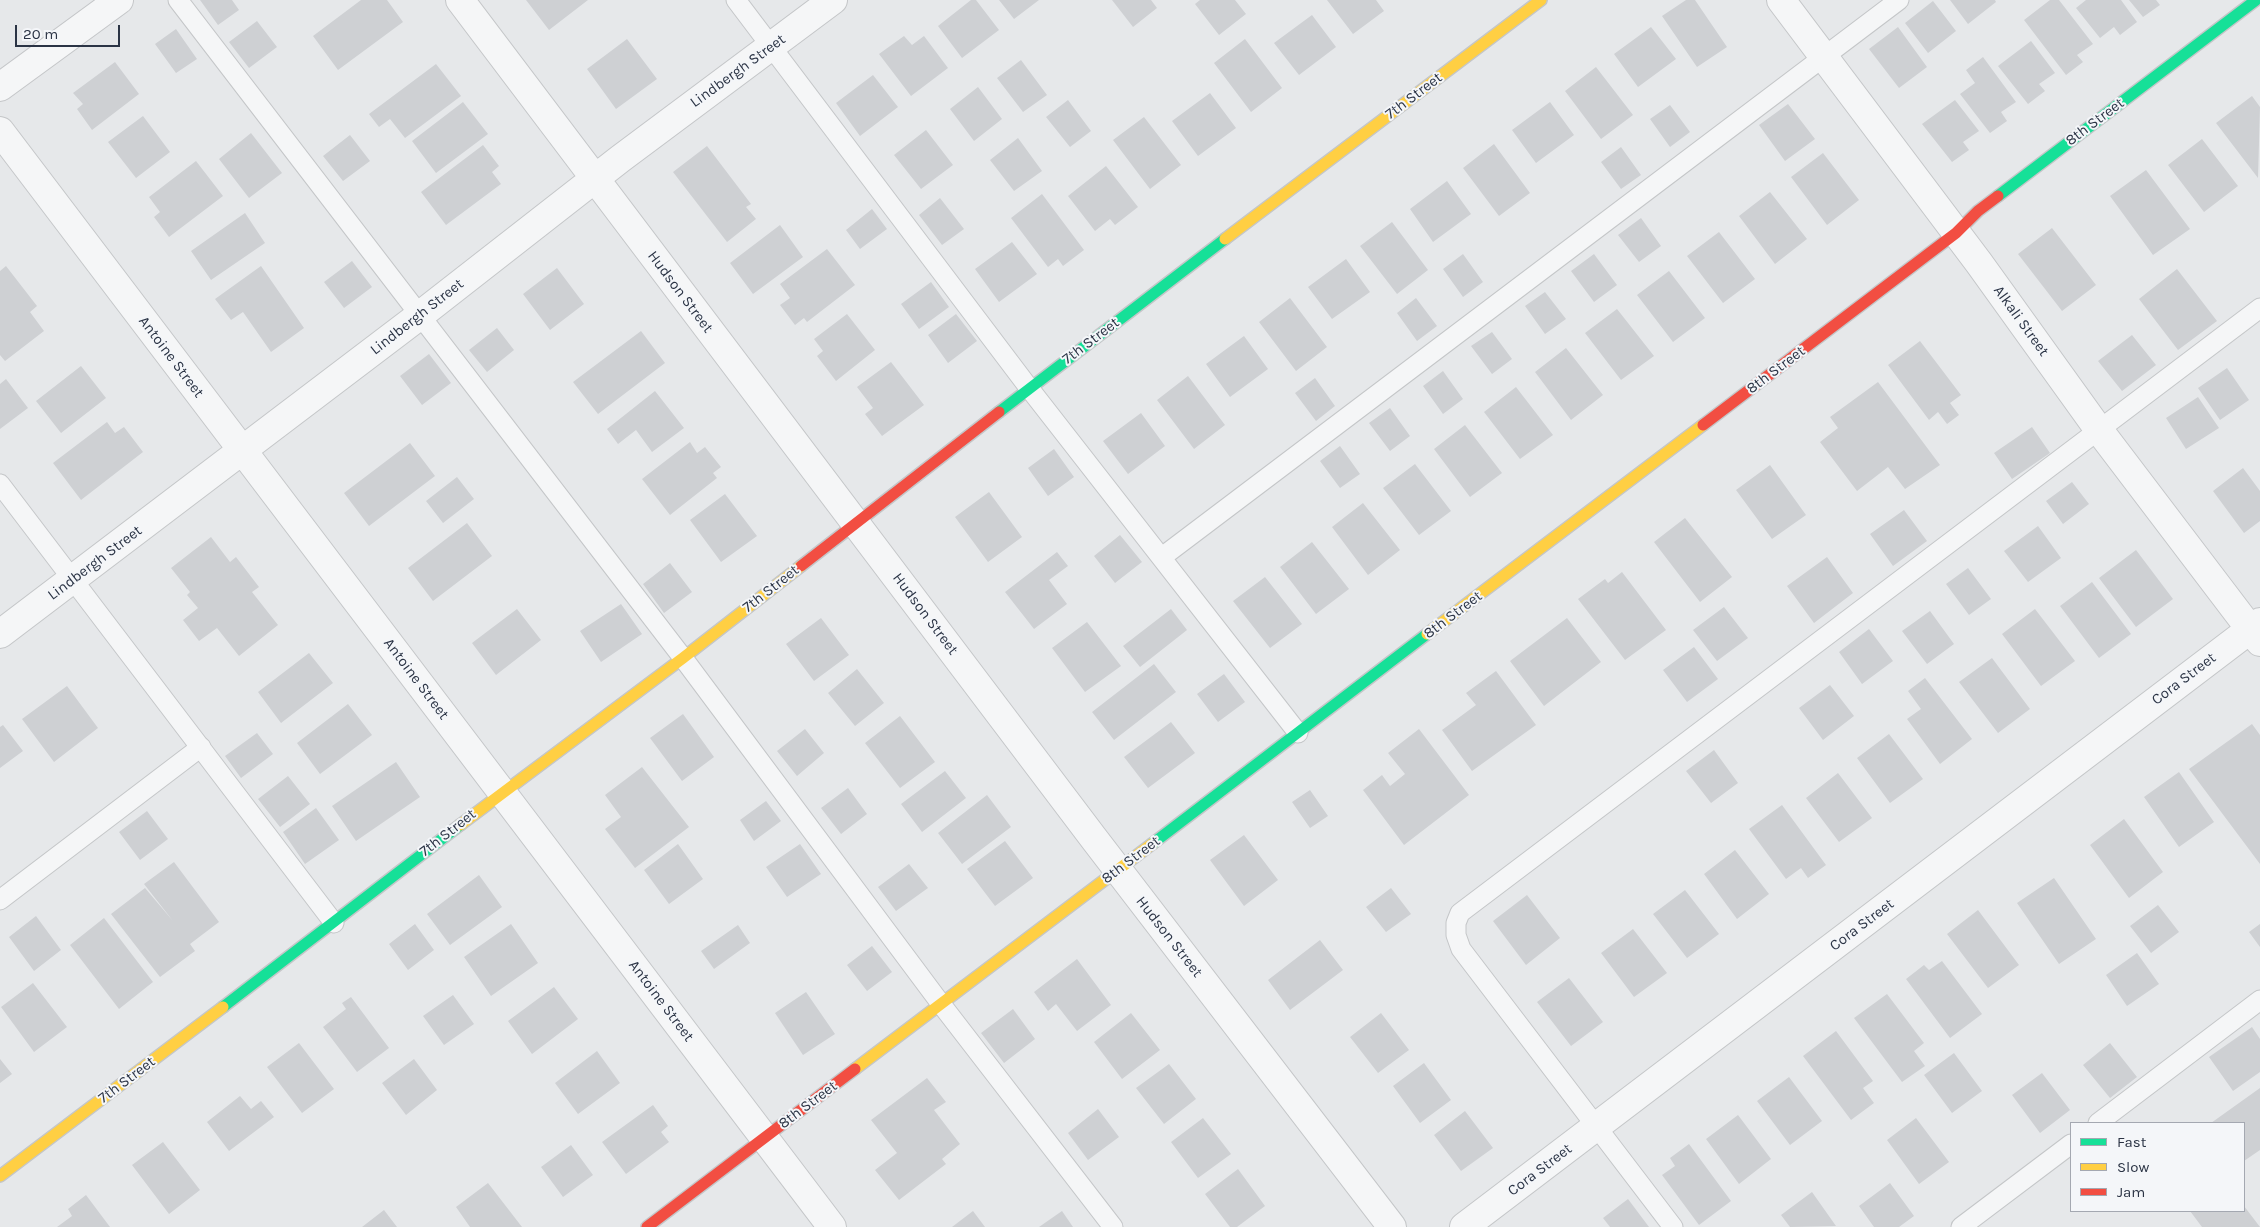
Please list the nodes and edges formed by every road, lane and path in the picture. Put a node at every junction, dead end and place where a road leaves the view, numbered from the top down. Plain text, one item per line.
1 (119, 0) edge
2 (178, 0) edge
3 (460, 0) edge
4 (736, 0) edge
5 (833, 0) edge
6 (1541, 0) edge
7 (1781, 0) edge
8 (1899, 0) edge
9 (2256, 0) edge
10 (772, 47) junction
11 (1824, 57) junction
12 (0, 87) edge
13 (0, 131) edge
14 (595, 178) junction
15 (1956, 233) junction
16 (2260, 308) edge
17 (419, 316) junction
18 (1029, 388) junction
19 (2099, 430) junction
20 (242, 451) junction
21 (0, 484) edge
22 (856, 524) junction
23 (1162, 557) junction
24 (74, 578) junction
25 (2257, 631) edge
26 (0, 634) edge
27 (683, 658) junction
28 (1298, 733) junction
29 (201, 747) junction
30 (502, 791) junction
31 (1118, 870) junction
32 (0, 900) edge
33 (334, 923) junction
34 (2260, 1000) edge
35 (941, 1004) junction
36 (2099, 1122) edge
37 (1597, 1127) junction
38 (764, 1138) junction
39 (2070, 1145) edge
40 (0, 1176) edge
41 (647, 1227) edge
42 (832, 1227) edge
43 (1113, 1227) edge
44 (1392, 1227) edge
45 (1464, 1227) edge
46 (1673, 1227) edge
47 (1961, 1227) edge

1 - 12 street
2 - 17 lane
3 - 14 street, Hudson Street
4 - 10 lane
5 - 10 street, Lindbergh Street
6 - 18 street, 7th Street
7 - 11 street, Alkali Street
8 - 11 lane
9 - 15 street, 8th Street
10 - 14 street, Lindbergh Street
10 - 18 lane
11 - 15 street, Alkali Street
11 - 23 lane
13 - 20 street, Antoine Street
14 - 17 street, Lindbergh Street
14 - 22 street, Hudson Street
15 - 19 street, Alkali Street
15 - 28 street, 8th Street
16 - 19 lane
17 - 20 street, Lindbergh Street
17 - 27 lane
18 - 22 street, 7th Street
18 - 23 lane
19 - 25 street, Alkali Street
19 - 37 lane
20 - 24 street, Lindbergh Street
20 - 30 street, Antoine Street
21 - 24 lane
22 - 27 street, 7th Street
22 - 31 street, Hudson Street
23 - 28 lane
24 - 26 street, Lindbergh Street
24 - 29 lane
25 - 37 street, Cora Street
27 - 30 street, 7th Street
27 - 35 lane
28 - 31 street, 8th Street
29 - 32 lane
29 - 33 lane
30 - 33 street, 7th Street
30 - 38 street, Antoine Street
31 - 35 street, 8th Street
31 - 44 street, Hudson Street
33 - 40 street, 7th Street
34 - 36 lane
35 - 38 street, 8th Street
35 - 43 lane
37 - 45 street, Cora Street
37 - 46 lane
38 - 41 street, 8th Street
38 - 42 street, Antoine Street
39 - 47 lane

